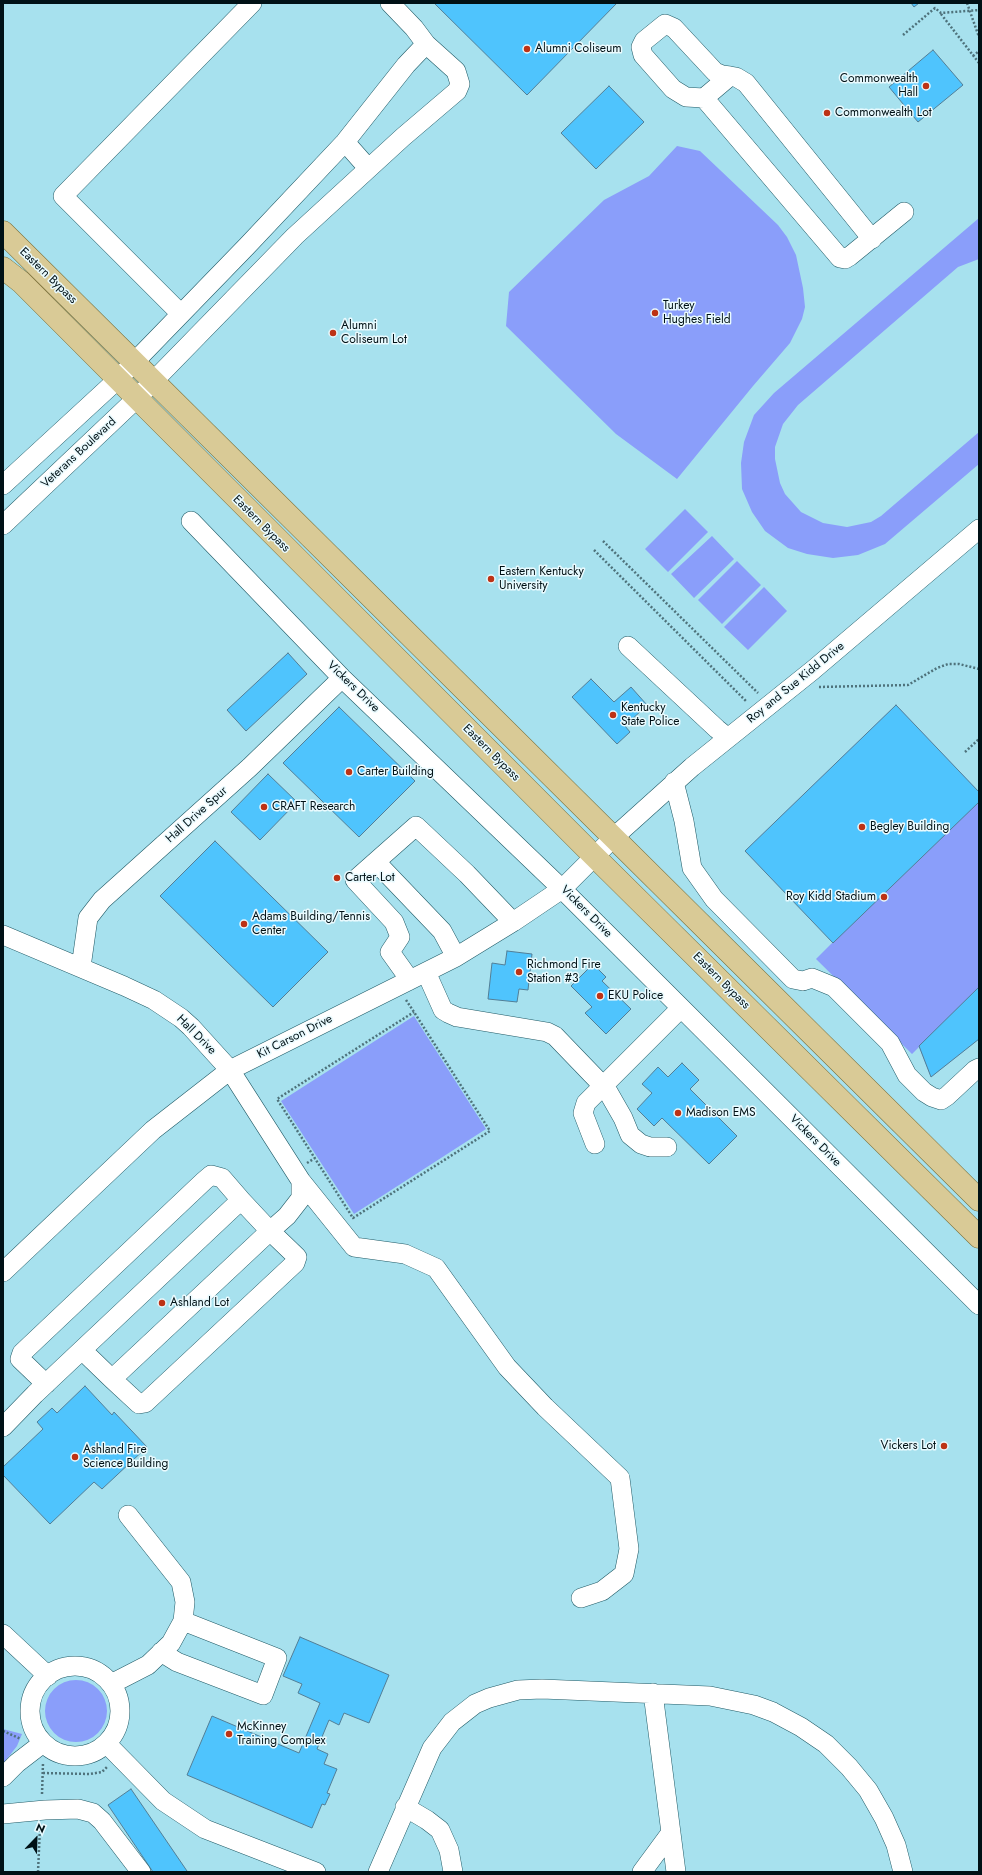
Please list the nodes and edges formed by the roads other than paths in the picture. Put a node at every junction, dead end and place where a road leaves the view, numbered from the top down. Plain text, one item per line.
1 (252, 3) edge
2 (390, 3) edge
3 (426, 44) junction
4 (730, 76) junction
5 (704, 98) junction
6 (345, 142) junction
7 (368, 168) junction
8 (904, 212) dead end
9 (3, 232) edge
10 (872, 239) junction
11 (3, 268) edge
12 (181, 314) junction
13 (135, 362) junction
14 (117, 380) junction
15 (154, 380) junction
16 (136, 399) junction
17 (3, 484) edge
18 (191, 521) dead end
19 (3, 525) edge
20 (979, 529) edge
21 (628, 646) dead end
22 (342, 678) junction
23 (728, 738) junction
24 (674, 782) junction
25 (613, 838) junction
26 (594, 856) junction
27 (376, 862) junction
28 (562, 889) junction
29 (512, 922) junction
30 (3, 935) edge
31 (456, 957) junction
32 (81, 967) junction
33 (413, 982) junction
34 (681, 1008) junction
35 (979, 1068) edge
36 (230, 1070) junction
37 (603, 1086) junction
38 (595, 1144) dead end
39 (666, 1147) dead end
40 (301, 1181) junction
41 (241, 1200) junction
42 (979, 1200) edge
43 (270, 1231) junction
44 (979, 1238) edge
45 (3, 1272) edge
46 (979, 1305) edge
47 (82, 1350) junction
48 (112, 1379) junction
49 (41, 1389) junction
50 (3, 1427) edge
51 (128, 1515) dead end
52 (582, 1598) dead end
53 (183, 1621) junction
54 (3, 1634) edge
55 (161, 1652) junction
56 (48, 1676) junction
57 (111, 1684) junction
58 (653, 1693) junction
59 (43, 1743) junction
60 (110, 1748) junction
61 (3, 1777) edge
62 (405, 1808) junction
63 (3, 1814) edge
64 (670, 1834) junction
65 (310, 1870) edge
66 (141, 1872) edge
67 (378, 1872) edge
68 (452, 1872) edge
69 (642, 1872) edge
70 (676, 1872) edge
71 (903, 1872) edge

1 - 12 street
2 - 3 street, Veterans Boulevard
3 - 6 street
3 - 7 street, Veterans Boulevard
4 - 5 street
4 - 5 street
4 - 10 street
5 - 10 street
6 - 7 street
6 - 12 street
7 - 15 street, Veterans Boulevard
8 - 10 street
9 - 13 main road, Eastern Bypass
11 - 14 main road, Eastern Bypass
12 - 13 street
13 - 14 street
13 - 15 main road, Eastern Bypass
14 - 16 main road, Eastern Bypass
14 - 17 street
15 - 16 street, Veterans Boulevard
15 - 25 main road, Eastern Bypass
16 - 19 street, Veterans Boulevard
16 - 26 main road, Eastern Bypass
18 - 22 street, Vickers Drive
20 - 23 street, Roy and Sue Kidd Drive
21 - 23 street
22 - 28 street, Vickers Drive
22 - 32 street, Hall Drive Spur
23 - 24 street, Roy and Sue Kidd Drive
24 - 25 street, Roy and Sue Kidd Drive
24 - 35 street
25 - 26 street, Kit Carson Drive
25 - 42 main road, Eastern Bypass
26 - 28 street, Kit Carson Drive
26 - 44 main road, Eastern Bypass
27 - 29 street
27 - 31 street
27 - 33 street
28 - 29 street, Kit Carson Drive
28 - 34 street, Vickers Drive
29 - 31 street, Kit Carson Drive
30 - 32 street, Hall Drive
31 - 33 street, Kit Carson Drive
32 - 36 street, Hall Drive
33 - 36 street, Kit Carson Drive
33 - 37 street
34 - 37 street
34 - 46 street, Vickers Drive
36 - 40 street, Hall Drive
36 - 45 street, Kit Carson Drive
37 - 38 street
37 - 39 street
40 - 43 street
40 - 52 street, Hall Drive
41 - 43 street
41 - 47 street
41 - 49 street
43 - 48 street
43 - 48 street
47 - 48 street
47 - 49 street
49 - 50 street
51 - 53 street
53 - 55 street
53 - 55 street
54 - 56 street
55 - 57 street
56 - 57 street
56 - 59 street
57 - 60 street
58 - 62 street
58 - 64 street
58 - 71 street
59 - 60 street
59 - 61 street
60 - 65 street
62 - 67 street
62 - 68 street
63 - 66 street
64 - 69 street
64 - 70 street

